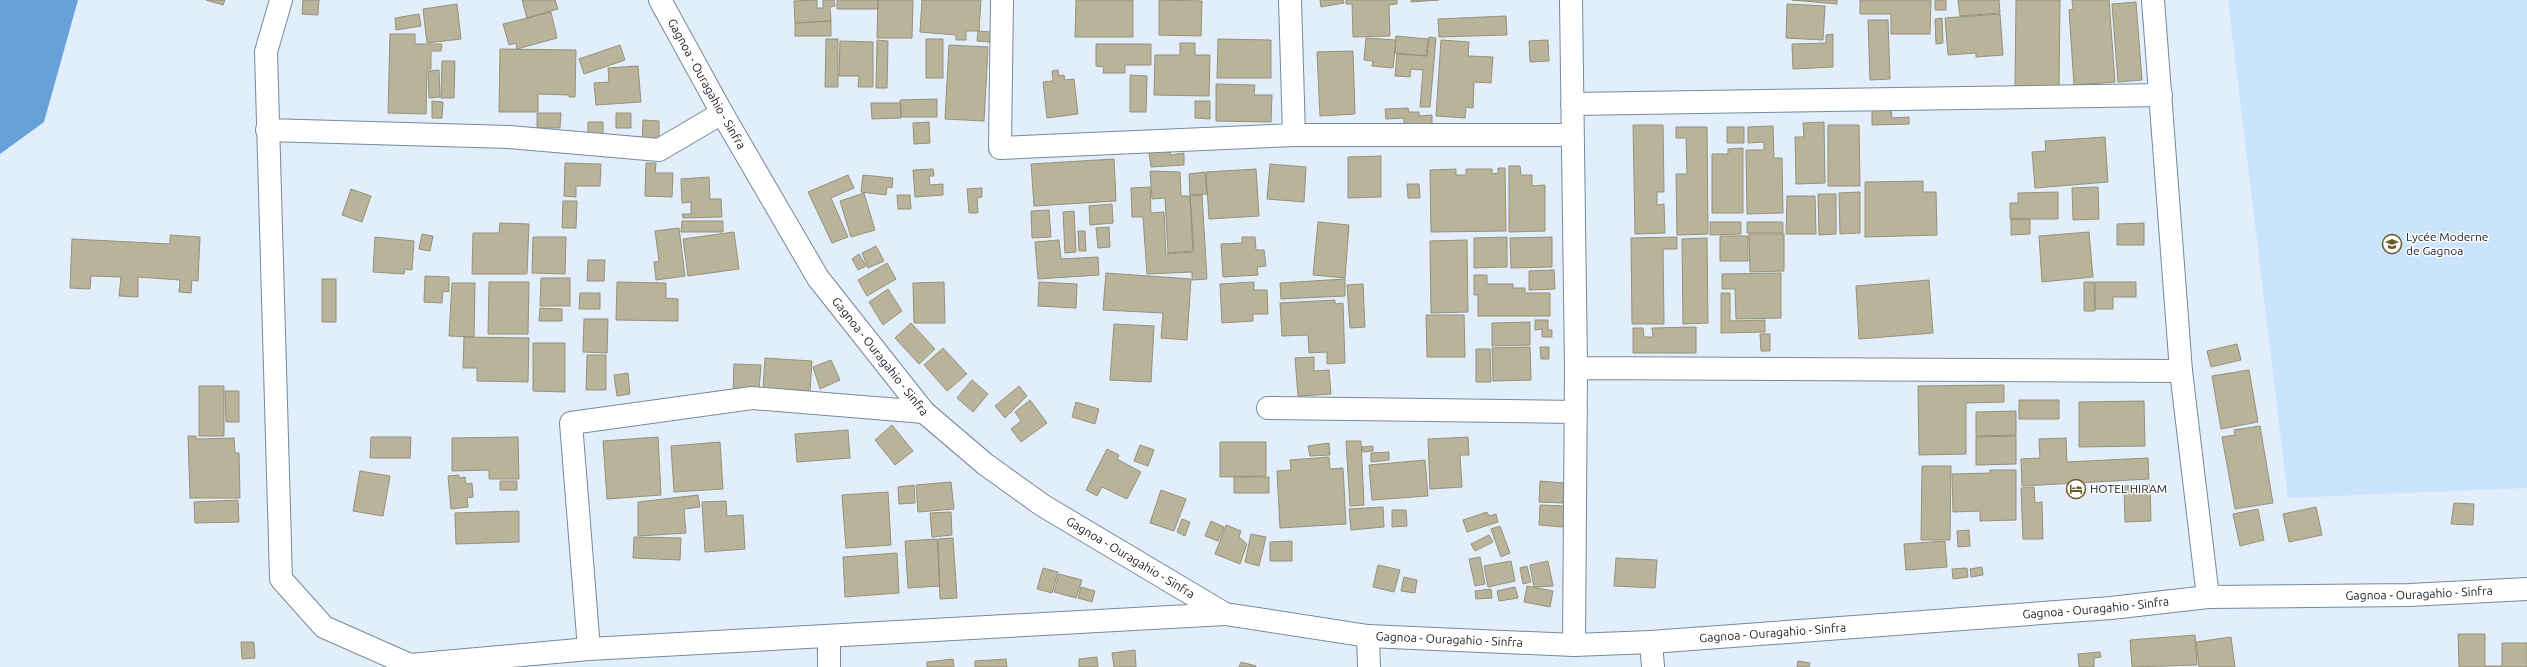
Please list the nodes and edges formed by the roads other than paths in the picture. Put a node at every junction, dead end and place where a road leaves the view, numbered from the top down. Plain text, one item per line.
1 (281, 0) edge
2 (660, 0) edge
3 (1002, 0) edge
4 (1290, 0) edge
5 (1572, 0) edge
6 (2153, 0) edge
7 (2161, 95) junction
8 (1572, 104) junction
9 (722, 113) junction
10 (267, 130) junction
11 (1294, 135) junction
12 (1572, 135) junction
13 (1576, 368) junction
14 (2181, 371) junction
15 (1268, 408) dead end
16 (924, 412) junction
17 (1576, 412) junction
18 (2527, 590) edge
19 (2208, 598) junction
20 (1225, 614) junction
21 (829, 636) junction
22 (1368, 636) junction
23 (1651, 642) junction
24 (1574, 645) junction
25 (589, 649) junction
26 (409, 666) edge
27 (829, 667) edge
28 (1369, 667) edge
29 (1653, 667) edge

1 - 10 street
2 - 9 street, Gagnoa - Ouragahio - Sinfra
3 - 11 street
4 - 11 street
5 - 8 street
6 - 7 street
7 - 8 street
7 - 14 street
8 - 12 street
9 - 10 street
9 - 16 street, Gagnoa - Ouragahio - Sinfra
10 - 26 street
11 - 12 street
12 - 13 street
13 - 14 street
13 - 17 street
14 - 19 street
15 - 17 street
16 - 20 street, Gagnoa - Ouragahio - Sinfra
16 - 25 street
17 - 24 street
18 - 19 street, Gagnoa - Ouragahio - Sinfra
19 - 23 street, Gagnoa - Ouragahio - Sinfra
20 - 21 street
20 - 22 street, Gagnoa - Ouragahio - Sinfra
21 - 25 street
21 - 27 street
22 - 24 street, Gagnoa - Ouragahio - Sinfra
22 - 28 street
23 - 24 street, Gagnoa - Ouragahio - Sinfra
23 - 29 street
25 - 26 street

